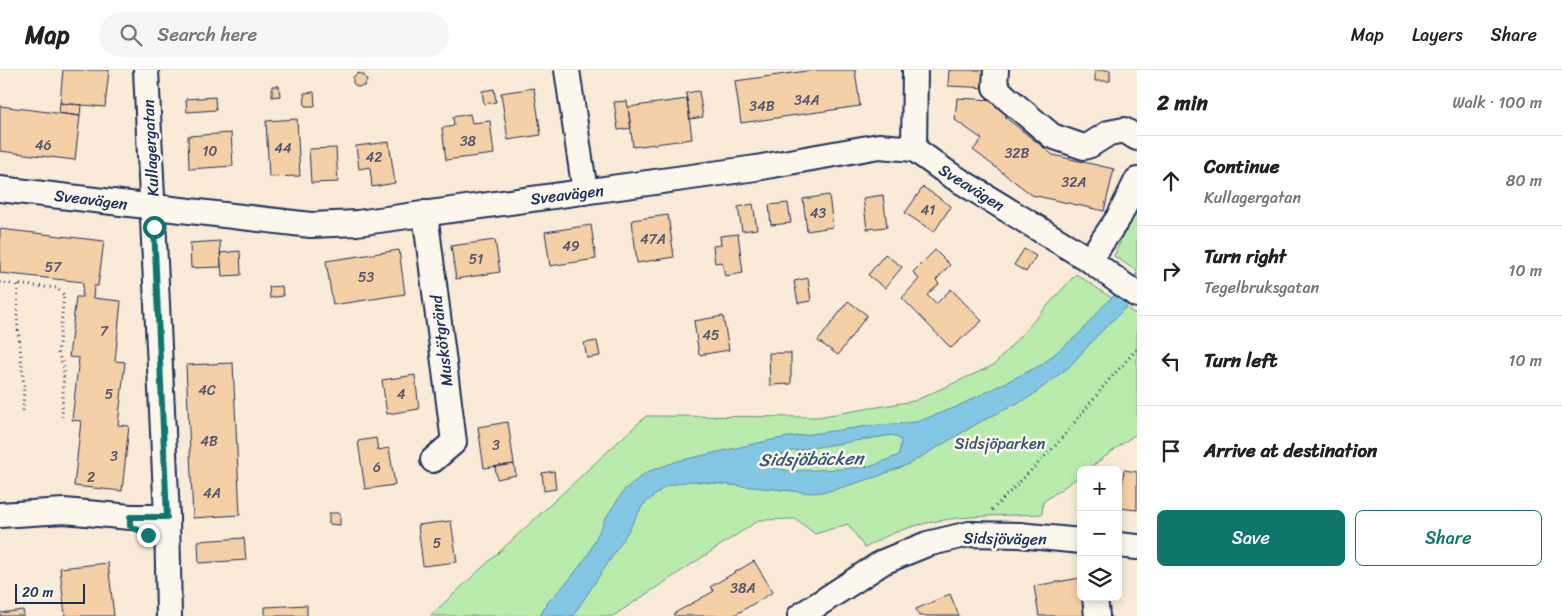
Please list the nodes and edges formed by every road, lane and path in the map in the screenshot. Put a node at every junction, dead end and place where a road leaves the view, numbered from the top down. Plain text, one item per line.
1 (146, 70) edge
2 (567, 70) edge
3 (915, 70) edge
4 (996, 70) edge
5 (1137, 138) edge
6 (914, 149) junction
7 (1137, 180) edge
8 (0, 189) edge
9 (585, 192) junction
10 (153, 206) junction
11 (425, 213) junction
12 (1096, 264) junction
13 (0, 283) edge
14 (18, 285) junction
15 (1137, 295) edge
16 (1137, 349) edge
17 (23, 413) dead end
18 (62, 417) dead end
19 (433, 460) dead end
20 (0, 515) edge
21 (167, 517) junction
22 (969, 534) junction
23 (1077, 541) edge
24 (1122, 544) edge
25 (1137, 546) edge
26 (1095, 601) edge
27 (169, 616) edge
28 (800, 616) edge
29 (1097, 616) edge

1 - 10 street, Kullagergatan
2 - 9 street
3 - 6 street
4 - 5 street
6 - 9 street, Sveavägen
6 - 12 street, Sveavägen
7 - 12 street
8 - 10 street, Sveavägen
9 - 11 street, Sveavägen
10 - 11 street, Sveavägen
10 - 21 street, Kullagergatan
11 - 19 street, Muskötgränd
12 - 15 street, Sveavägen
13 - 14 path
14 - 17 path
14 - 18 path
16 - 22 path
20 - 21 street
21 - 27 street, Kullagergatan
22 - 23 street, Sidsjövägen
22 - 28 street, Sidsjövägen
24 - 25 street
26 - 29 street

